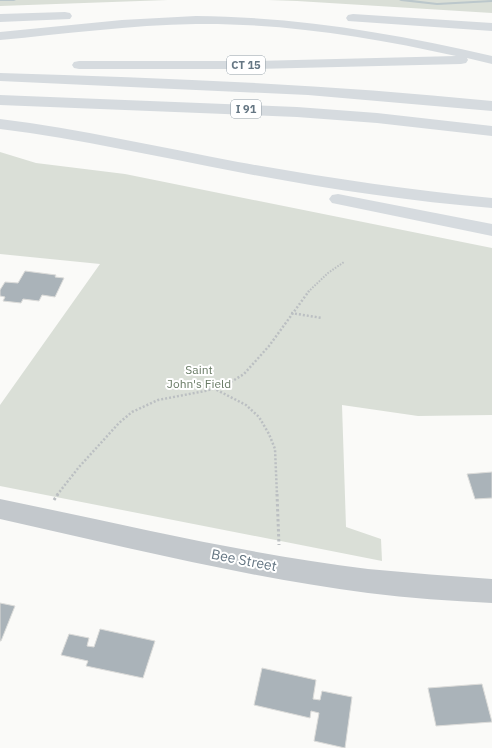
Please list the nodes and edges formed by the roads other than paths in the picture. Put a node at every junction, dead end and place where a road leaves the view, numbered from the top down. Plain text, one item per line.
1 (0, 18) edge
2 (492, 27) edge
3 (0, 36) edge
4 (492, 59) edge
5 (0, 64) edge
6 (15, 64) dead end
7 (67, 65) dead end
8 (0, 77) edge
9 (0, 100) edge
10 (492, 106) edge
11 (0, 124) edge
12 (39, 129) junction
13 (492, 131) edge
14 (492, 203) edge
15 (492, 230) edge
16 (0, 509) edge
17 (492, 591) edge

1 - 2 highway
3 - 4 highway
4 - 7 highway, CT 15
5 - 6 highway
8 - 10 highway, I 91
9 - 13 highway, I 91
11 - 12 highway
12 - 14 highway
12 - 15 highway
16 - 17 street, Bee Street

